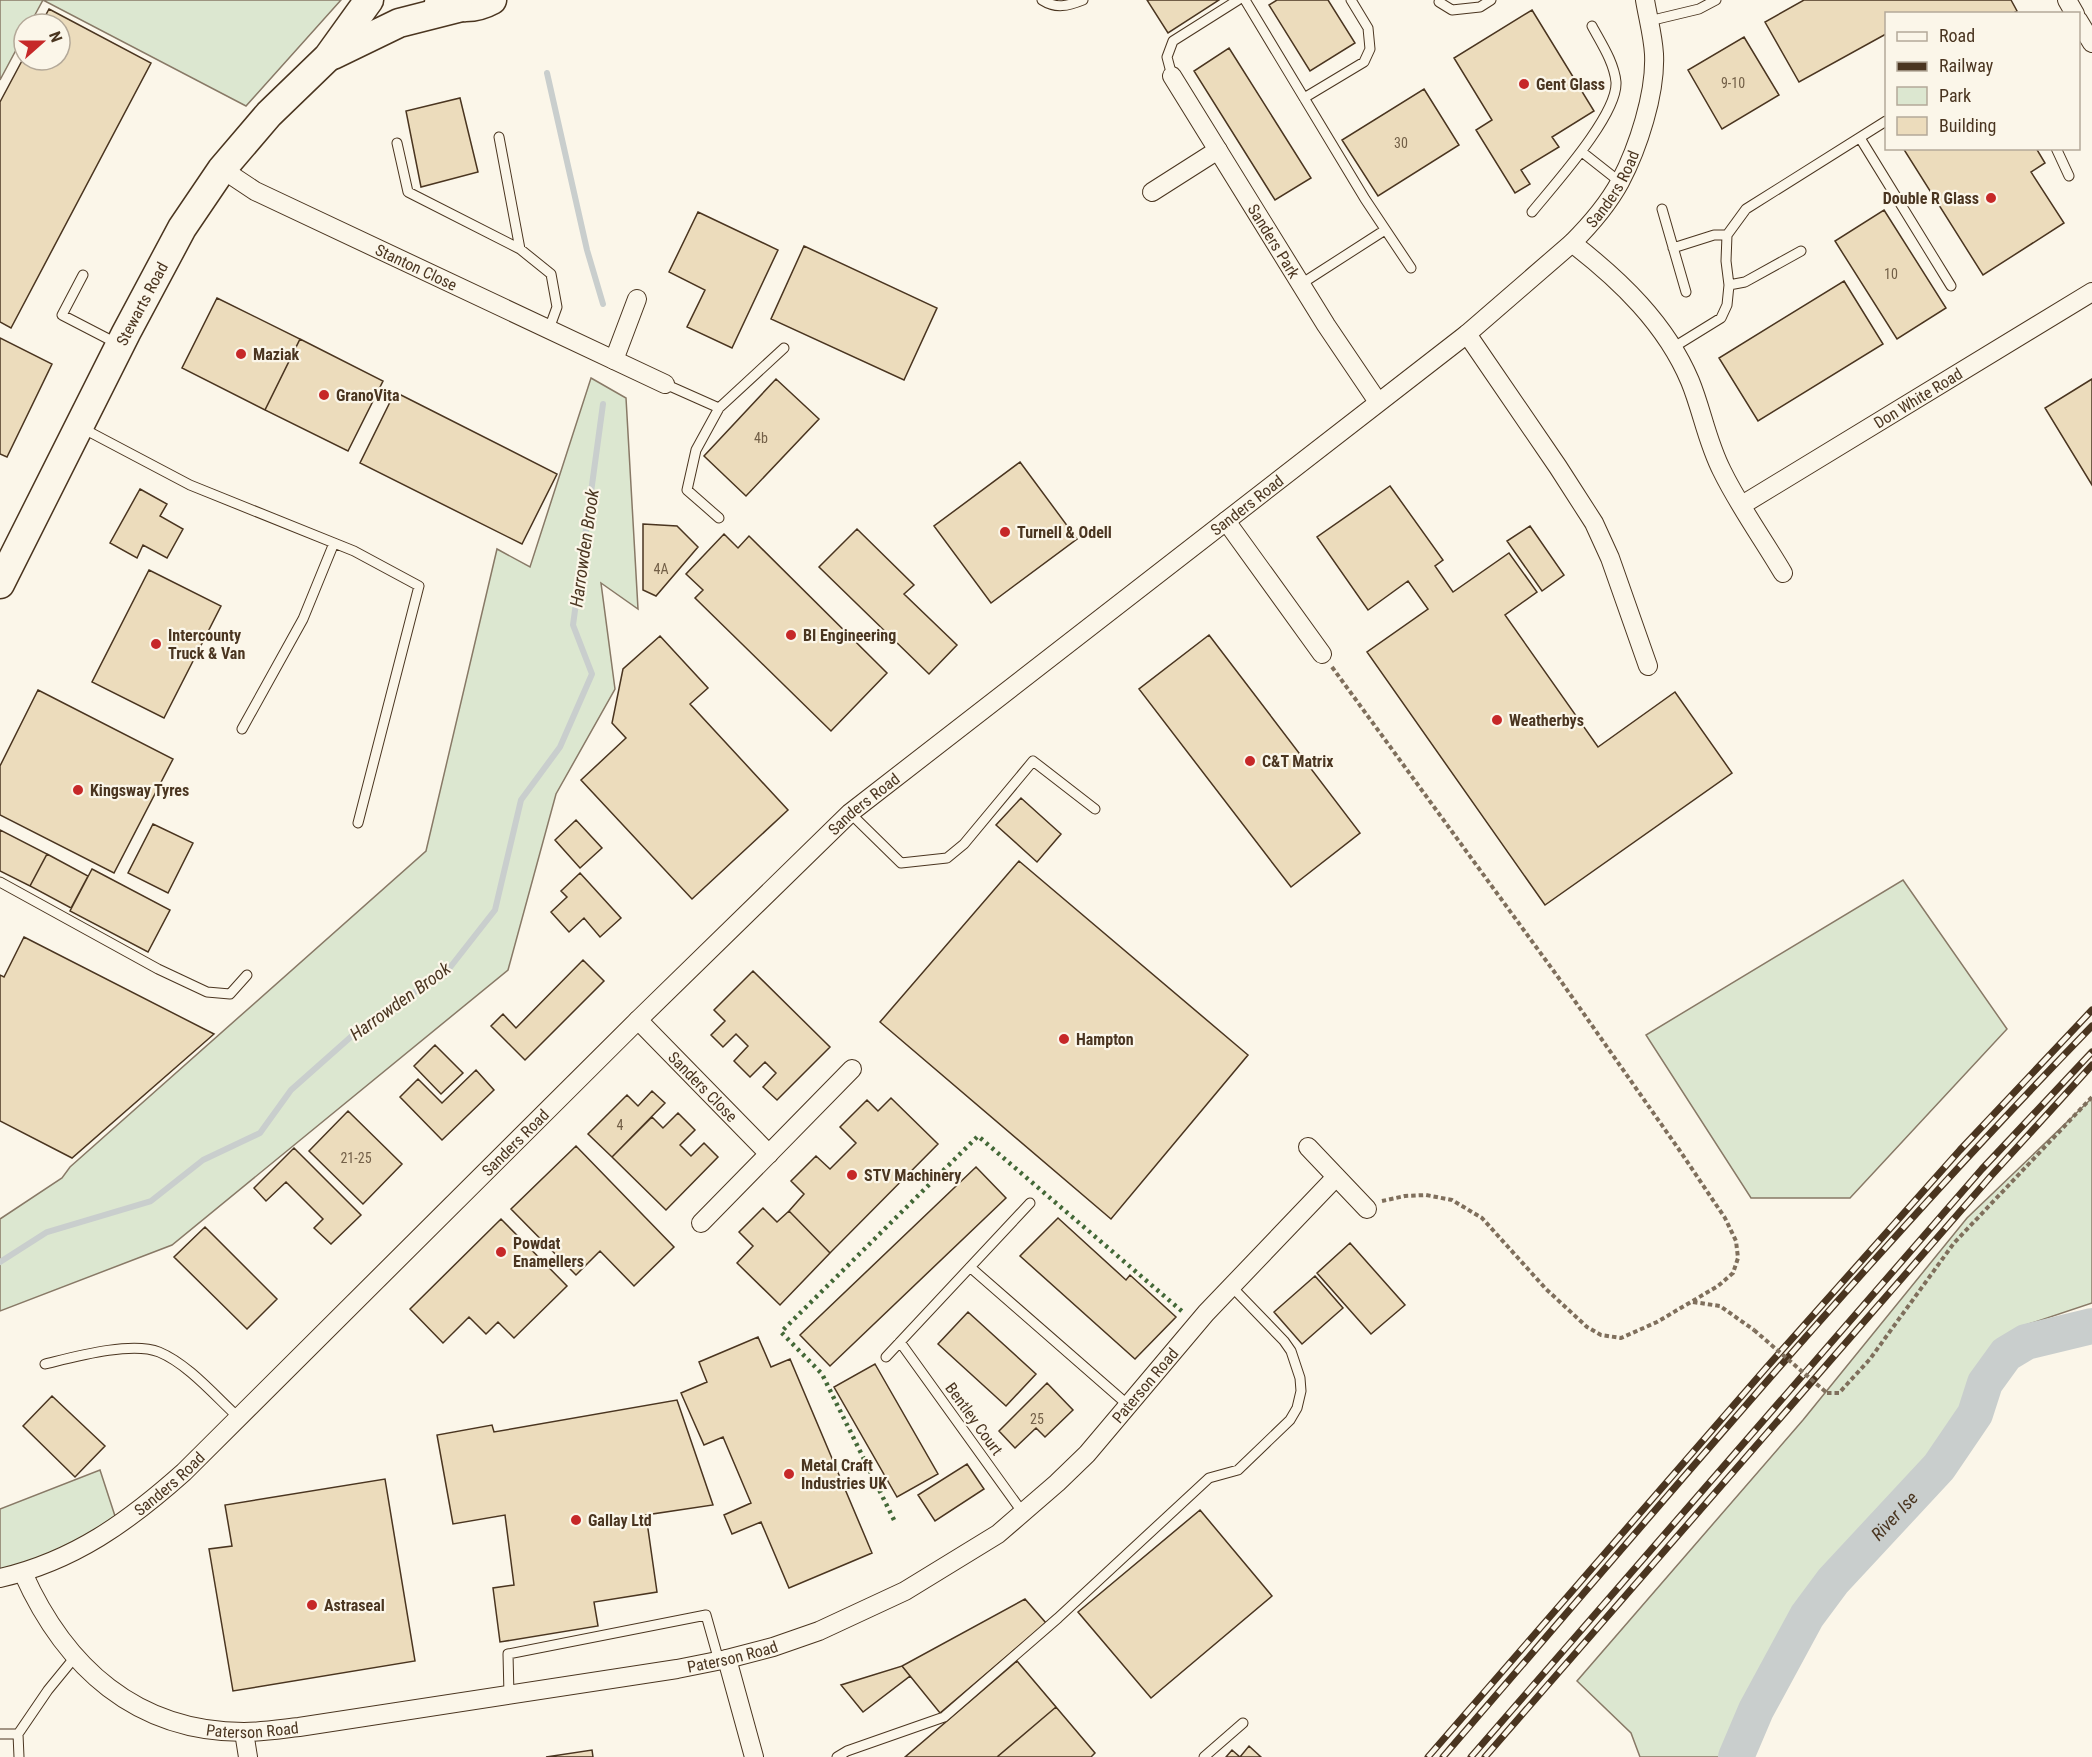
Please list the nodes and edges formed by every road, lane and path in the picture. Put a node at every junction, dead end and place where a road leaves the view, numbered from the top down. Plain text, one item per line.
1 (369, 0) edge
2 (430, 0) edge
3 (492, 0) edge
4 (1042, 0) edge
5 (1083, 0) edge
6 (1238, 0) edge
7 (1245, 0) edge
8 (1351, 0) edge
9 (1491, 0) edge
10 (1645, 0) edge
11 (1716, 0) edge
12 (1439, 2) dead end
13 (458, 8) junction
14 (1649, 21) junction
15 (2080, 22) edge
16 (1592, 26) dead end
17 (2092, 43) edge
18 (328, 57) junction
19 (1172, 76) joint
20 (1304, 98) junction
21 (1885, 122) edge
22 (499, 137) dead end
23 (1860, 138) junction
24 (397, 143) dead end
25 (1218, 150) junction
26 (2057, 150) edge
27 (1582, 152) junction
28 (222, 169) junction
29 (2069, 176) dead end
30 (1620, 182) junction
31 (1152, 192) dead end
32 (1662, 209) dead end
33 (1532, 212) dead end
34 (1385, 231) junction
35 (1727, 235) junction
36 (1572, 243) junction
37 (1673, 248) junction
38 (520, 249) junction
39 (1802, 251) dead end
40 (1411, 268) dead end
41 (83, 275) dead end
42 (1301, 284) junction
43 (1729, 285) junction
44 (1951, 286) dead end
45 (1686, 292) dead end
46 (2092, 292) edge
47 (637, 299) dead end
48 (549, 329) junction
49 (1467, 334) junction
50 (120, 345) junction
51 (1674, 347) junction
52 (784, 348) dead end
53 (614, 360) junction
54 (664, 384) joint
55 (1378, 402) junction
56 (718, 408) junction
57 (80, 427) junction
58 (1742, 505) junction
59 (719, 518) dead end
60 (1226, 521) junction
61 (334, 543) junction
62 (1784, 573) dead end
63 (0, 584) edge
64 (1322, 654) joint
65 (1648, 666) dead end
66 (242, 729) dead end
67 (1095, 809) dead end
68 (850, 813) junction
69 (358, 823) dead end
70 (0, 882) edge
71 (247, 975) dead end
72 (638, 1020) junction
73 (852, 1069) dead end
74 (2092, 1097) edge
75 (1308, 1147) dead end
76 (769, 1154) junction
77 (1336, 1177) junction
78 (1030, 1203) dead end
79 (1367, 1209) joint
80 (701, 1223) dead end
81 (970, 1267) junction
82 (1232, 1286) junction
83 (1692, 1302) junction
84 (900, 1342) junction
85 (886, 1357) dead end
86 (45, 1364) dead end
87 (1128, 1405) junction
88 (238, 1417) junction
89 (1023, 1514) junction
90 (23, 1573) junction
91 (0, 1578) edge
92 (75, 1657) junction
93 (723, 1660) junction
94 (508, 1695) junction
95 (1243, 1723) dead end
96 (244, 1732) junction
97 (0, 1734) edge
98 (18, 1734) junction
99 (19, 1757) edge
100 (248, 1757) edge
101 (754, 1757) edge
102 (837, 1757) edge
103 (1204, 1757) edge

1 - 18 main road, Stewarts Road
2 - 13 main road
3 - 13 main road, Stewarts Road
4 - 5 lane
6 - 19 lane
7 - 20 lane
8 - 20 lane
9 - 12 lane
10 - 14 street, Sanders Road
11 - 14 lane
13 - 18 main road, Stewarts Road
14 - 30 street, Sanders Road
15 - 17 street
16 - 27 lane
18 - 28 main road, Stewarts Road
19 - 25 street, Sanders Park
20 - 34 lane
21 - 23 lane
22 - 38 lane
23 - 35 lane
23 - 44 lane
24 - 38 lane
25 - 31 street
25 - 42 street, Sanders Park
26 - 29 lane
27 - 30 lane
27 - 33 lane
28 - 48 street, Stanton Close
28 - 50 main road, Stewarts Road
30 - 36 street, Sanders Road
32 - 37 lane
34 - 40 lane
34 - 42 lane
35 - 37 lane
35 - 43 lane
36 - 49 street, Sanders Road
36 - 51 street
37 - 45 lane
38 - 48 lane
39 - 43 lane
41 - 50 lane
42 - 55 street, Sanders Park
43 - 51 lane
46 - 58 street, Don White Road
47 - 53 street
48 - 53 street, Stanton Close
49 - 55 street, Sanders Road
49 - 65 street
50 - 57 main road, Stewarts Road
51 - 58 street
52 - 56 lane
53 - 54 street, Stanton Close
54 - 56 lane
55 - 60 street, Sanders Road
56 - 59 lane
57 - 61 lane
57 - 63 main road, Stewarts Road
58 - 62 street
60 - 64 street
60 - 68 street, Sanders Road
61 - 66 lane
61 - 69 lane
64 - 83 path
67 - 68 lane
68 - 72 street, Sanders Road
70 - 71 lane
72 - 76 street, Sanders Close
72 - 88 street, Sanders Road
73 - 76 street
74 - 83 path, bridge
75 - 77 street
76 - 80 street
77 - 79 street
77 - 82 street, Paterson Road
78 - 81 lane
79 - 83 path
81 - 84 lane
81 - 87 lane
82 - 87 street, Paterson Road
82 - 102 lane
84 - 85 lane
84 - 89 lane, Bentley Court
86 - 88 lane
87 - 89 street, Paterson Road
88 - 90 street, Sanders Road
89 - 93 street, Paterson Road
90 - 91 street, Sanders Road
90 - 92 street, Paterson Road
92 - 96 street, Paterson Road
92 - 98 lane
93 - 94 street, Paterson Road
93 - 94 lane
93 - 101 street
94 - 96 street, Paterson Road
95 - 103 lane
96 - 100 street
97 - 98 lane
98 - 99 lane

